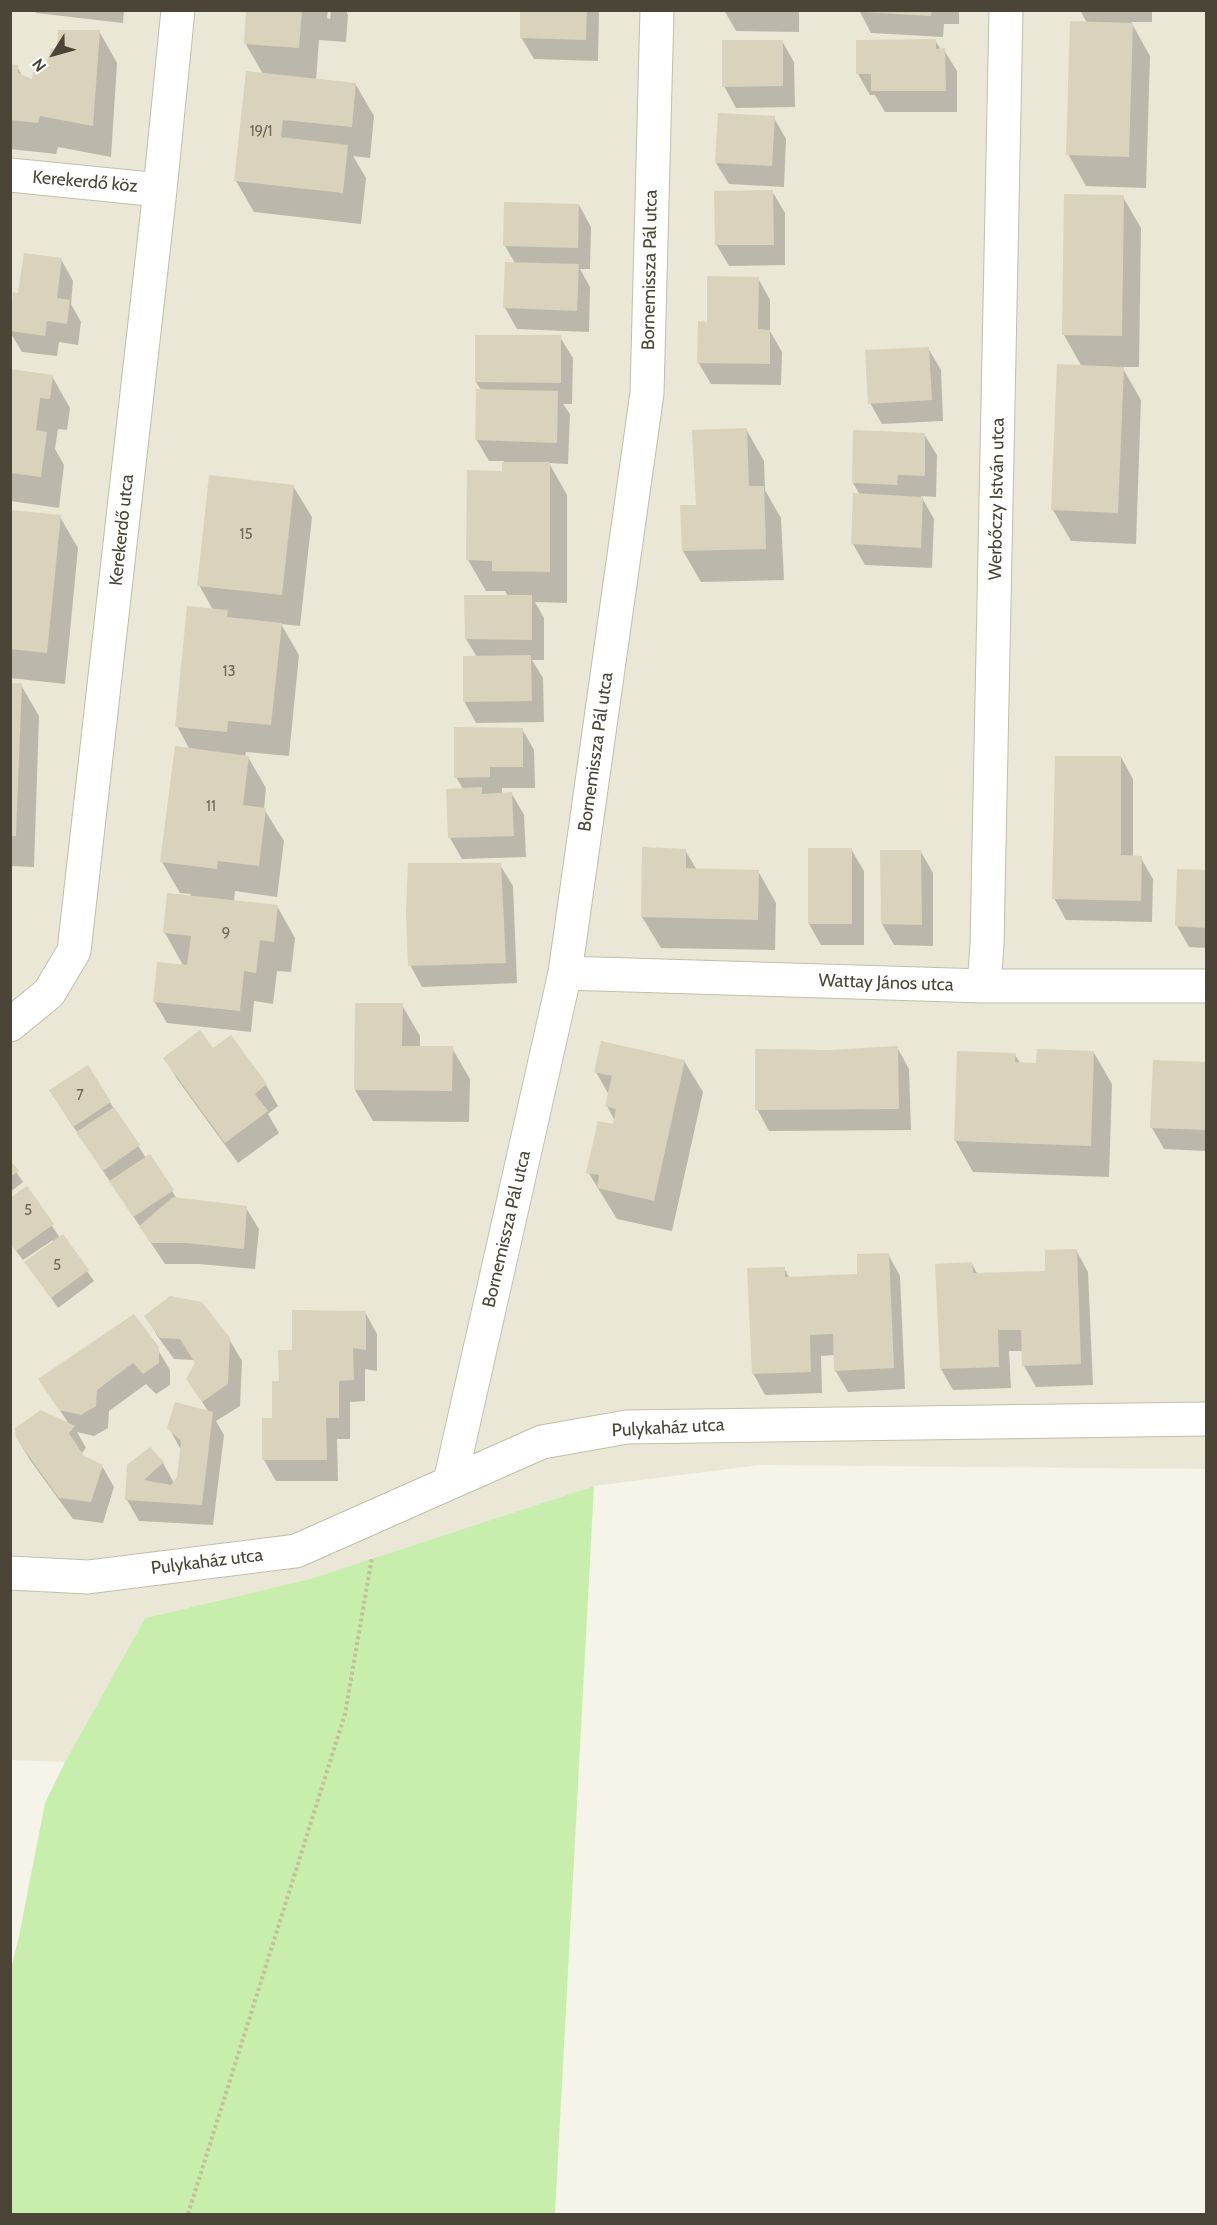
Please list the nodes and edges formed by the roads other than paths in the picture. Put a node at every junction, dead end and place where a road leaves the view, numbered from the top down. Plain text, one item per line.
1 (178, 10) edge
2 (657, 10) edge
3 (1006, 10) edge
4 (10, 175) edge
5 (160, 189) junction
6 (565, 973) junction
7 (984, 986) junction
8 (1206, 986) edge
9 (10, 1025) edge
10 (1206, 1419) edge
11 (450, 1482) junction
12 (10, 1573) edge

1 - 5 street, Kerekerdő utca
2 - 6 street, Bornemissza Pál utca
3 - 7 street, Werbőczy István utca
4 - 5 street, Kerekerdő köz
5 - 9 street, Kerekerdő utca
6 - 7 street, Wattay János utca
6 - 11 street, Bornemissza Pál utca
7 - 8 street, Wattay János utca
10 - 11 street, Pulykaház utca
11 - 12 street, Pulykaház utca

